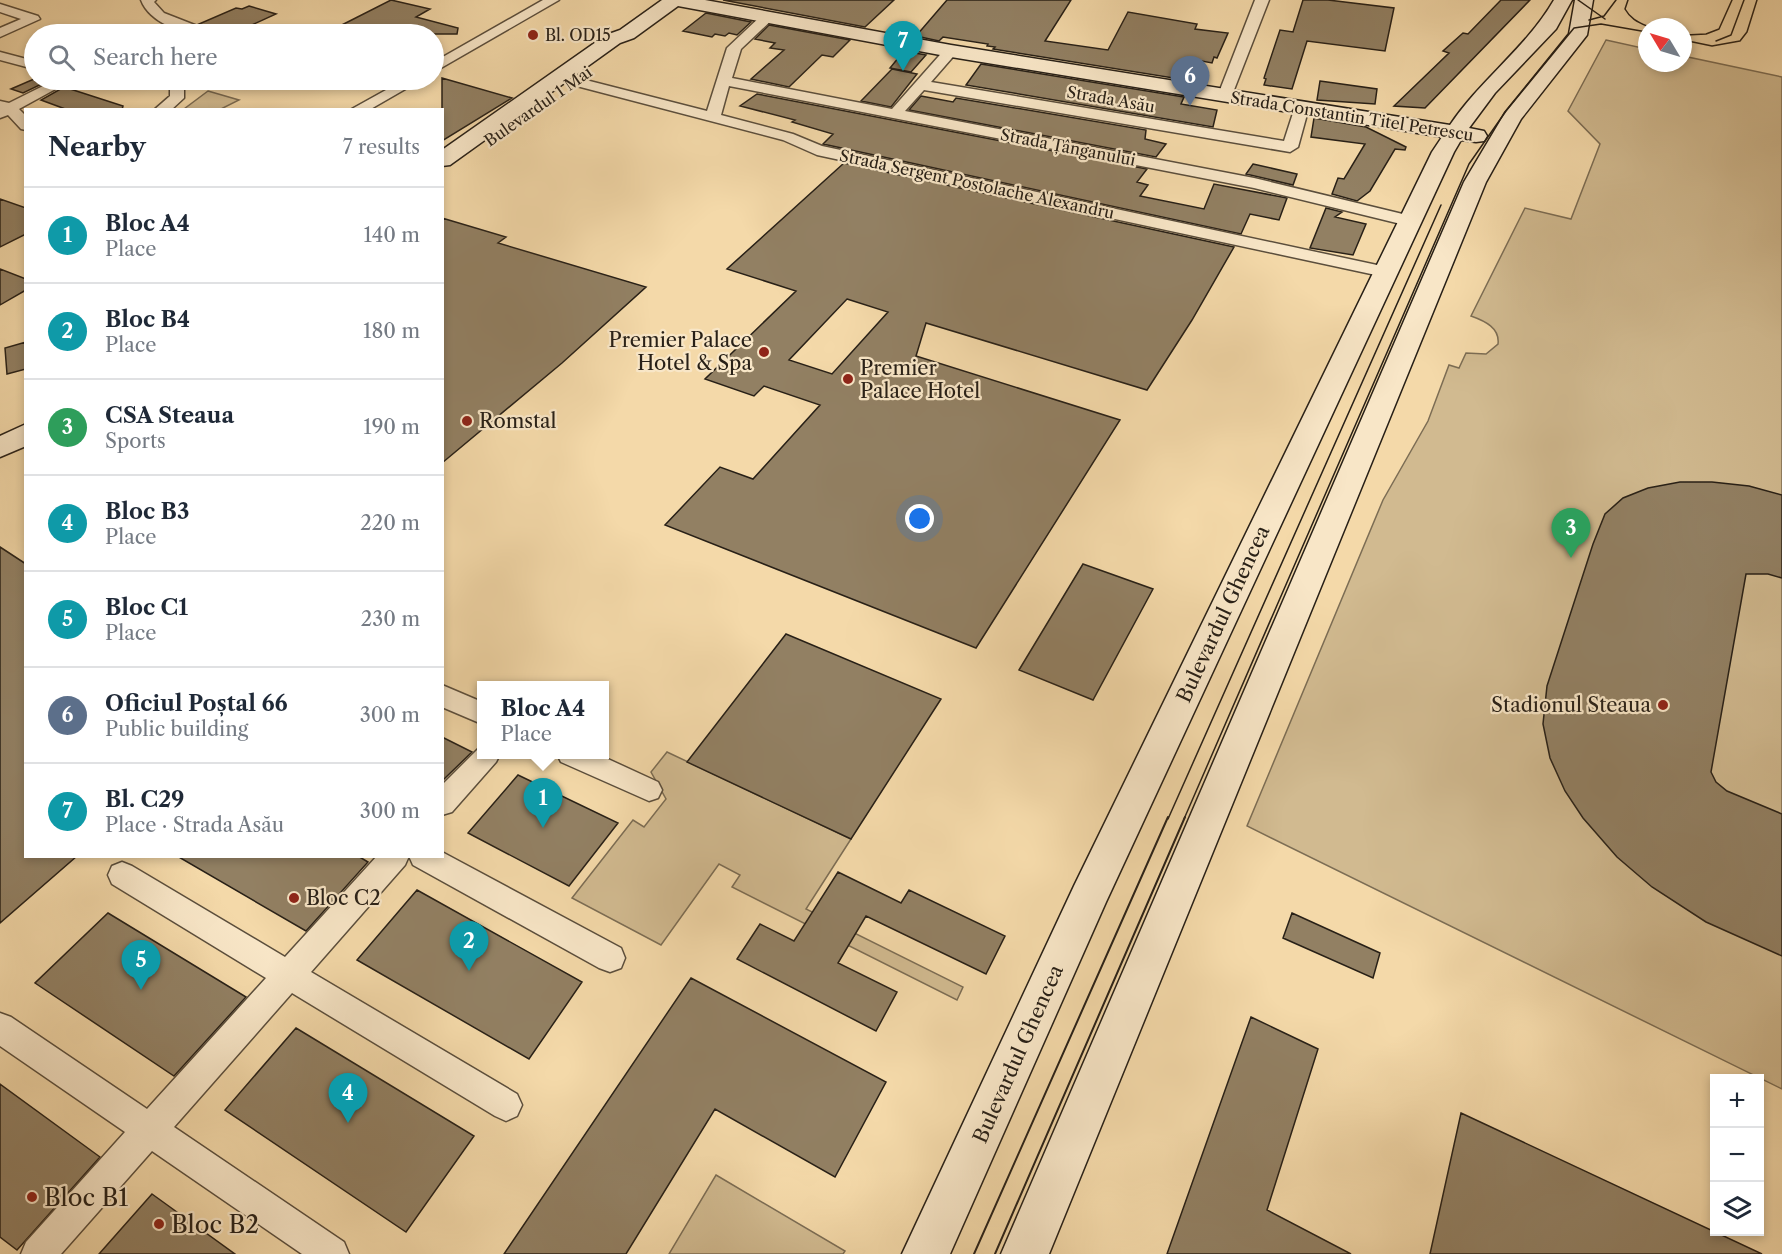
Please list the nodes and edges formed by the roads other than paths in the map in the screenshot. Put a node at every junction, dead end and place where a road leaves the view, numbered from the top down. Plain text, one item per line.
1 (148, 0) edge
2 (675, 0) edge
3 (1262, 0) edge
4 (1563, 0) edge
5 (1584, 0) edge
6 (548, 2) edge
7 (0, 8) edge
8 (768, 17) junction
9 (177, 24) edge
10 (0, 33) edge
11 (627, 34) junction
12 (951, 51) junction
13 (0, 56) edge
14 (24, 62) edge
15 (444, 62) edge
16 (1503, 73) junction
17 (574, 81) junction
18 (725, 81) junction
19 (921, 85) junction
20 (44, 90) edge
21 (177, 90) edge
22 (395, 90) edge
23 (1225, 95) junction
24 (1302, 107) junction
25 (164, 108) edge
26 (361, 108) edge
27 (3, 109) edge
28 (894, 115) junction
29 (713, 116) junction
30 (1404, 123) junction
31 (24, 125) edge
32 (1455, 132) junction
33 (1497, 140) junction
34 (444, 159) edge
35 (444, 172) edge
36 (1409, 221) junction
37 (1385, 272) junction
38 (24, 420) edge
39 (0, 432) edge
40 (24, 435) edge
41 (0, 448) edge
42 (444, 696) edge
43 (477, 712) edge
44 (482, 759) edge
45 (581, 759) edge
46 (649, 790) dead end
47 (444, 802) edge
48 (393, 858) edge
49 (427, 858) edge
50 (122, 875) dead end
51 (610, 958) dead end
52 (289, 975) junction
53 (0, 1028) edge
54 (506, 1105) dead end
55 (150, 1129) junction
56 (960, 1181) junction
57 (38, 1254) edge
58 (332, 1254) edge
59 (907, 1254) edge
60 (926, 1254) edge
61 (1025, 1254) edge

1 - 9 street
2 - 8 main road, Strada Constantin Titel Petrescu
2 - 11 main road, Bulevardul 1 Mai
3 - 23 street
4 - 16 main road, Bulevardul Ghencea
5 - 33 main road
6 - 15 street
7 - 10 street
8 - 12 main road, Strada Constantin Titel Petrescu
8 - 18 street
11 - 17 main road, Bulevardul 1 Mai
11 - 34 main road, Bulevardul 1 Mai
12 - 19 street
12 - 23 main road, Strada Constantin Titel Petrescu
13 - 14 street
16 - 30 main road
16 - 32 main road, Bulevardul Ghencea
17 - 29 street, Strada Sergent Postolache Alexandru
17 - 35 main road, Bulevardul 1 Mai
18 - 28 street, Strada Țânganului
18 - 29 street
19 - 24 street, Strada Asău
19 - 28 street
20 - 27 street
21 - 25 street
22 - 26 street
23 - 24 main road, Strada Constantin Titel Petrescu
24 - 30 main road, Strada Constantin Titel Petrescu
27 - 31 street
28 - 36 street, Strada Țânganului
29 - 37 street, Strada Sergent Postolache Alexandru
30 - 32 main road, Strada Constantin Titel Petrescu
32 - 33 main road, Strada Constantin Titel Petrescu
32 - 36 main road, Bulevardul Ghencea
33 - 61 main road
36 - 37 main road, Bulevardul Ghencea
37 - 56 main road, Bulevardul Ghencea
38 - 39 main road
40 - 41 main road
42 - 43 street
44 - 47 street
45 - 46 street
48 - 52 street
49 - 51 street
50 - 52 street
52 - 54 street
52 - 55 street
53 - 55 street
55 - 57 street
55 - 58 street
56 - 59 main road
56 - 60 main road, Bulevardul Ghencea

